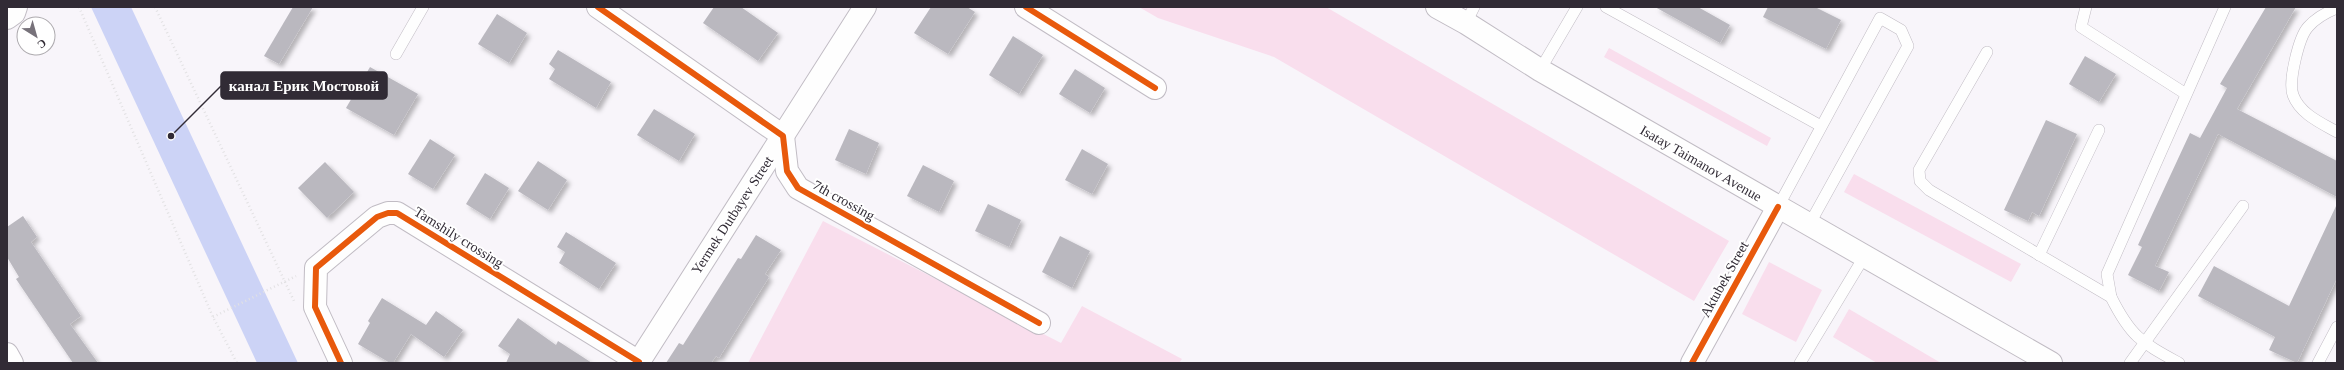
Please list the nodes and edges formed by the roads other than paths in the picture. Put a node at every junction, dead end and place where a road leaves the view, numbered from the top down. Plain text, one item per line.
1 (16, 7) edge
2 (423, 7) edge
3 (598, 7) edge
4 (865, 7) edge
5 (1026, 7) edge
6 (1437, 7) edge
7 (1577, 7) edge
8 (1606, 7) edge
9 (2086, 7) edge
10 (2225, 7) edge
11 (2337, 8) edge
12 (1470, 15) edge
13 (7, 18) edge
14 (1987, 52) dead end
15 (396, 54) dead end
16 (1540, 70) junction
17 (1155, 88) dead end
18 (2186, 94) junction
19 (1821, 126) junction
20 (2099, 130) dead end
21 (2337, 132) edge
22 (783, 136) junction
23 (2243, 206) dead end
24 (1778, 207) junction
25 (1809, 225) junction
26 (2039, 255) junction
27 (1864, 257) junction
28 (2111, 297) junction
29 (1039, 324) dead end
30 (2337, 327) edge
31 (2144, 344) junction
32 (7, 354) edge
33 (638, 362) edge
34 (12, 363) edge
35 (341, 363) edge
36 (1692, 363) edge
37 (1800, 363) edge
38 (2051, 363) edge
39 (2130, 363) edge
40 (2179, 363) edge
41 (2318, 363) edge

1 - 13 street
2 - 15 lane
3 - 22 street
4 - 22 street, Yermek Dutbayev Street
5 - 17 street
6 - 12 street, Isatay Taimanov Avenue
7 - 16 lane
8 - 19 lane
9 - 18 lane
10 - 18 lane
11 - 21 lane
12 - 16 street, Isatay Taimanov Avenue
14 - 26 lane
16 - 24 street, Isatay Taimanov Avenue
18 - 28 lane
19 - 24 lane
19 - 25 lane
20 - 26 lane
22 - 29 street, 7th crossing
22 - 33 street, Yermek Dutbayev Street
23 - 31 lane
24 - 25 street, Isatay Taimanov Avenue
24 - 36 street, Aktubek Street
25 - 27 street, Isatay Taimanov Avenue
26 - 28 lane
27 - 37 lane
27 - 38 street, Isatay Taimanov Avenue
28 - 31 lane
30 - 41 lane
31 - 39 lane
31 - 40 lane
32 - 34 street
33 - 35 street, Tamshily crossing

